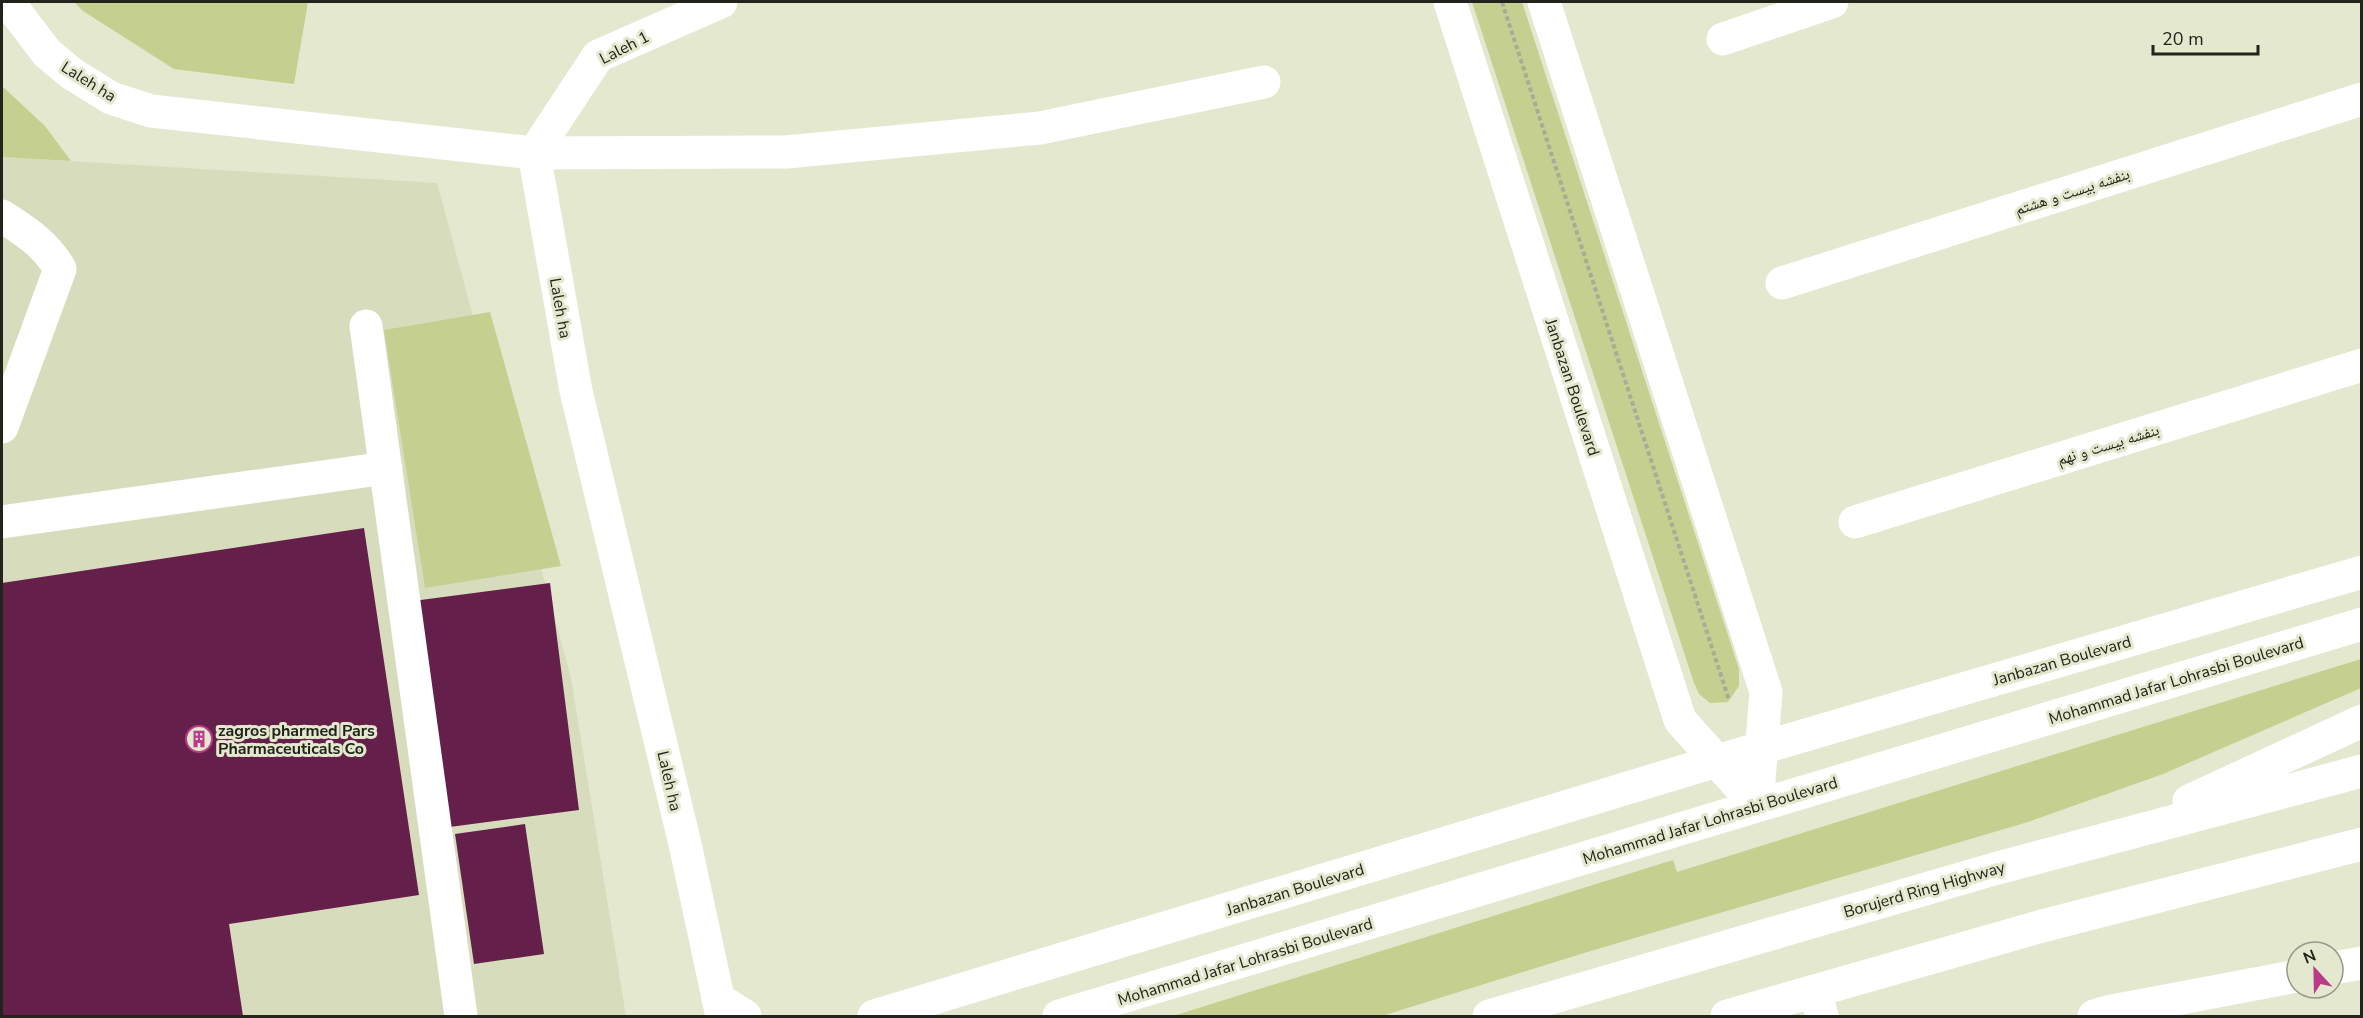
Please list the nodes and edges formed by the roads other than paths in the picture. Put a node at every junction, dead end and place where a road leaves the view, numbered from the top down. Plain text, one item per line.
1 (10, 2) edge
2 (721, 2) edge
3 (1450, 2) edge
4 (1544, 2) edge
5 (1832, 2) edge
6 (1723, 39) dead end
7 (1264, 82) dead end
8 (2361, 99) edge
9 (534, 153) junction
10 (2, 216) edge
11 (1782, 283) dead end
12 (366, 326) dead end
13 (2361, 365) edge
14 (2, 427) edge
15 (386, 468) junction
16 (2, 522) edge
17 (1855, 522) dead end
18 (2361, 572) edge
19 (2361, 624) edge
20 (2361, 721) edge
21 (1742, 754) junction
22 (2361, 771) edge
23 (1757, 806) junction
24 (2116, 836) junction
25 (2361, 844) edge
26 (2268, 867) junction
27 (2361, 867) edge
28 (2361, 963) edge
29 (2345, 966) edge
30 (2285, 978) edge
31 (1819, 1004) edge
32 (720, 1008) edge
33 (461, 1017) edge
34 (745, 1017) edge
35 (874, 1017) edge
36 (1059, 1017) edge
37 (1489, 1017) edge
38 (1727, 1017) edge
39 (2094, 1017) edge

1 - 9 main road, Laleh ha
2 - 9 main road, Laleh 1
3 - 21 main road, Janbazan Boulevard
4 - 21 main road
5 - 6 main road
7 - 9 main road
8 - 11 main road, بنفشه بیست و هشتم
9 - 32 main road, Laleh ha
10 - 14 main road
12 - 15 main road
13 - 17 main road, بنفشه بیست و نهم
15 - 16 main road
15 - 33 main road
18 - 21 main road, Janbazan Boulevard
19 - 23 main road, Mohammad Jafar Lohrasbi Boulevard
20 - 24 main road
21 - 23 main road, Janbazan Boulevard
21 - 23 main road
21 - 35 main road, Janbazan Boulevard
22 - 24 main road, Borujerd Ring Highway
23 - 36 main road, Mohammad Jafar Lohrasbi Boulevard
24 - 37 main road, Borujerd Ring Highway
25 - 26 main road
26 - 27 main road
26 - 31 main road
28 - 29 main road
30 - 39 main road
31 - 38 main road
32 - 34 main road

